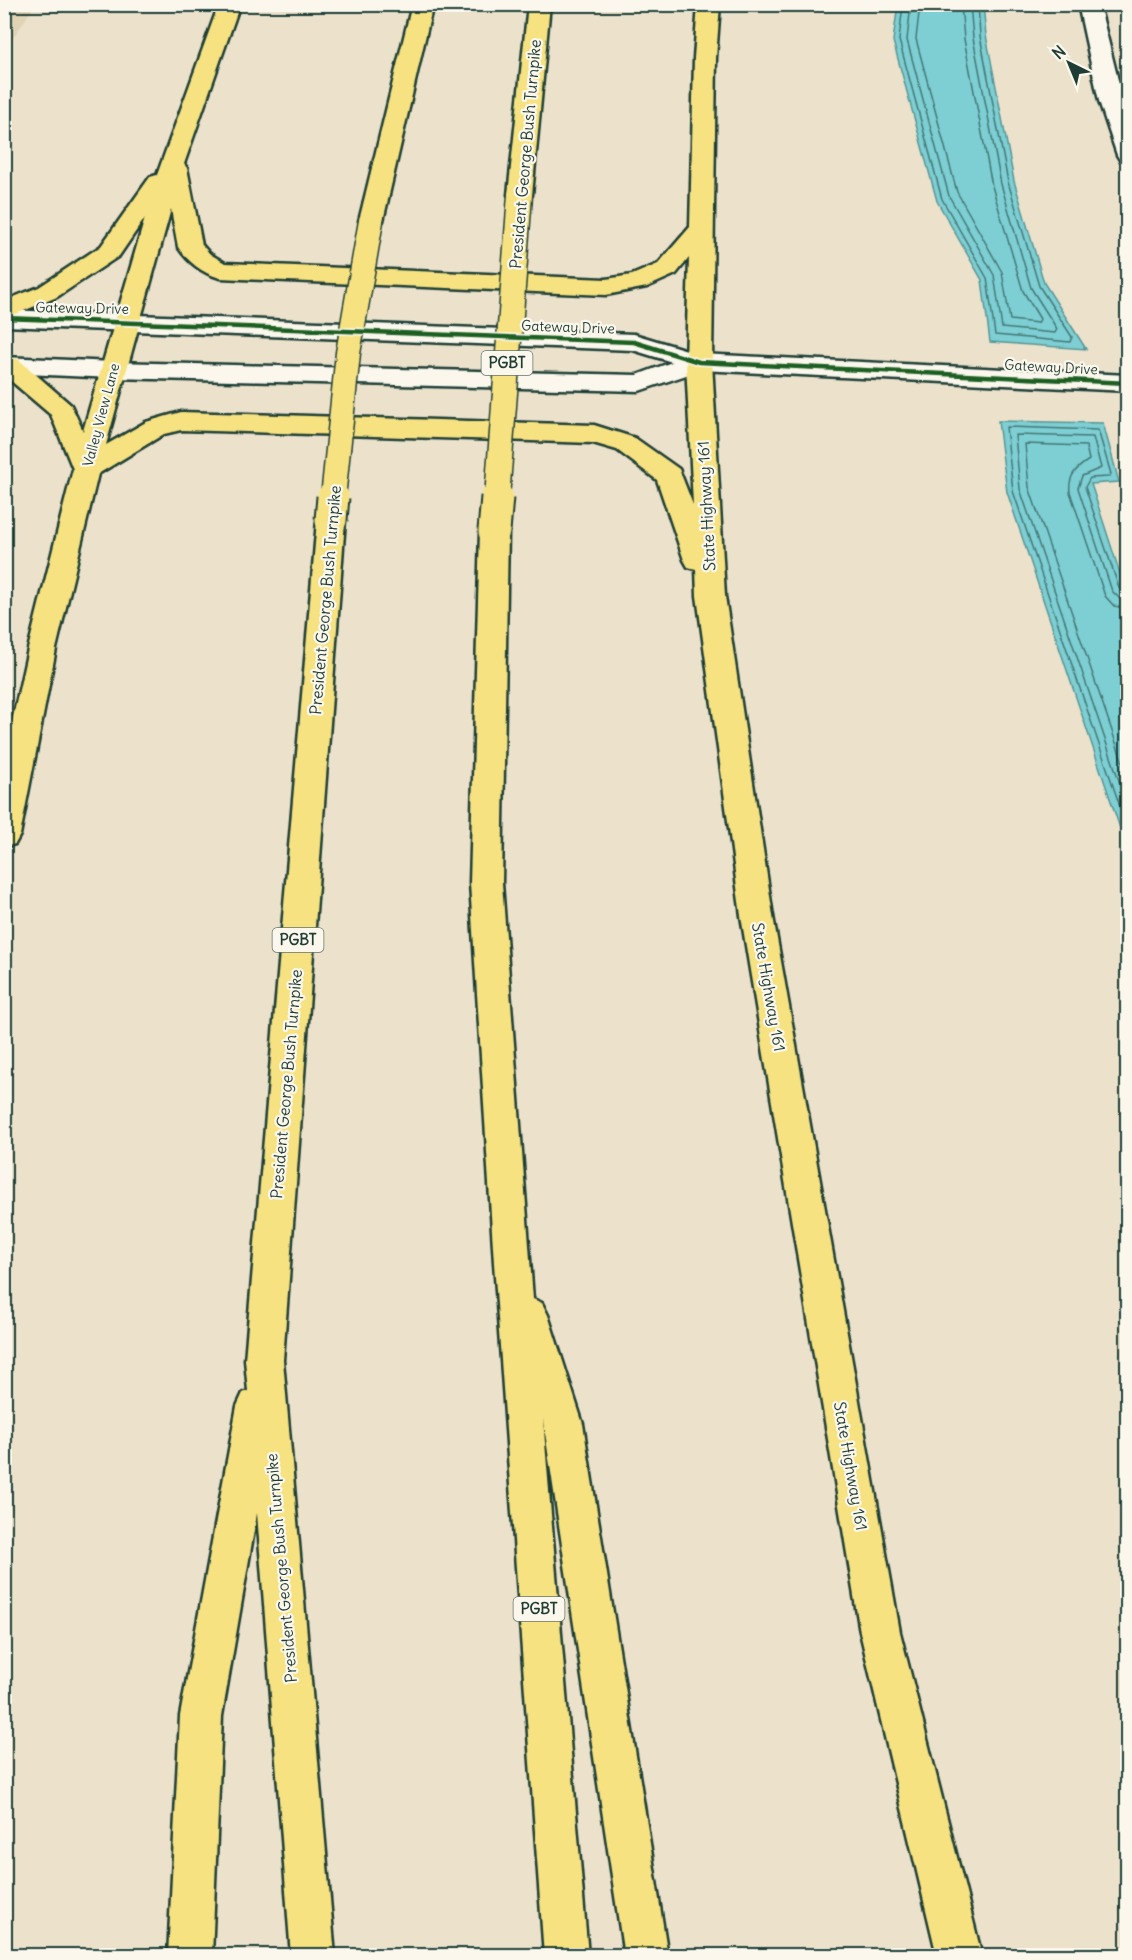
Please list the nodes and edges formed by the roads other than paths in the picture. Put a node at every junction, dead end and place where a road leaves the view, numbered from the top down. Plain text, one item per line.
1 (230, 4) edge
2 (423, 4) edge
3 (539, 4) edge
4 (709, 4) edge
5 (1088, 4) edge
6 (1128, 155) edge
7 (173, 160) junction
8 (703, 226) junction
9 (4, 311) edge
10 (4, 318) edge
11 (127, 321) junction
12 (699, 362) junction
13 (7, 365) edge
14 (113, 370) junction
15 (1128, 383) edge
16 (86, 469) junction
17 (711, 596) junction
18 (5, 827) edge
19 (512, 1263) junction
20 (264, 1360) junction
21 (190, 1956) edge
22 (313, 1956) edge
23 (566, 1956) edge
24 (646, 1956) edge
25 (960, 1956) edge

1 - 7 main road, Valley View Lane
2 - 20 main road, President George Bush Turnpike / PGBT, bridge
3 - 19 main road, President George Bush Turnpike / PGBT, bridge
4 - 8 main road, State Highway 161
5 - 6 street
7 - 8 main road
7 - 9 main road
7 - 11 main road, Valley View Lane
8 - 12 main road, State Highway 161
10 - 11 street, Gateway Drive
11 - 12 street, Gateway Drive
11 - 14 main road, Valley View Lane
12 - 14 street, Gateway Drive
12 - 15 street, Gateway Drive
12 - 17 main road, State Highway 161
13 - 14 street, Gateway Drive
13 - 16 main road
14 - 16 main road, Valley View Lane
16 - 17 main road
16 - 18 main road, Valley View Lane
17 - 25 main road, State Highway 161
19 - 23 main road, President George Bush Turnpike / PGBT
19 - 24 main road
20 - 21 main road
20 - 22 main road, President George Bush Turnpike / PGBT

